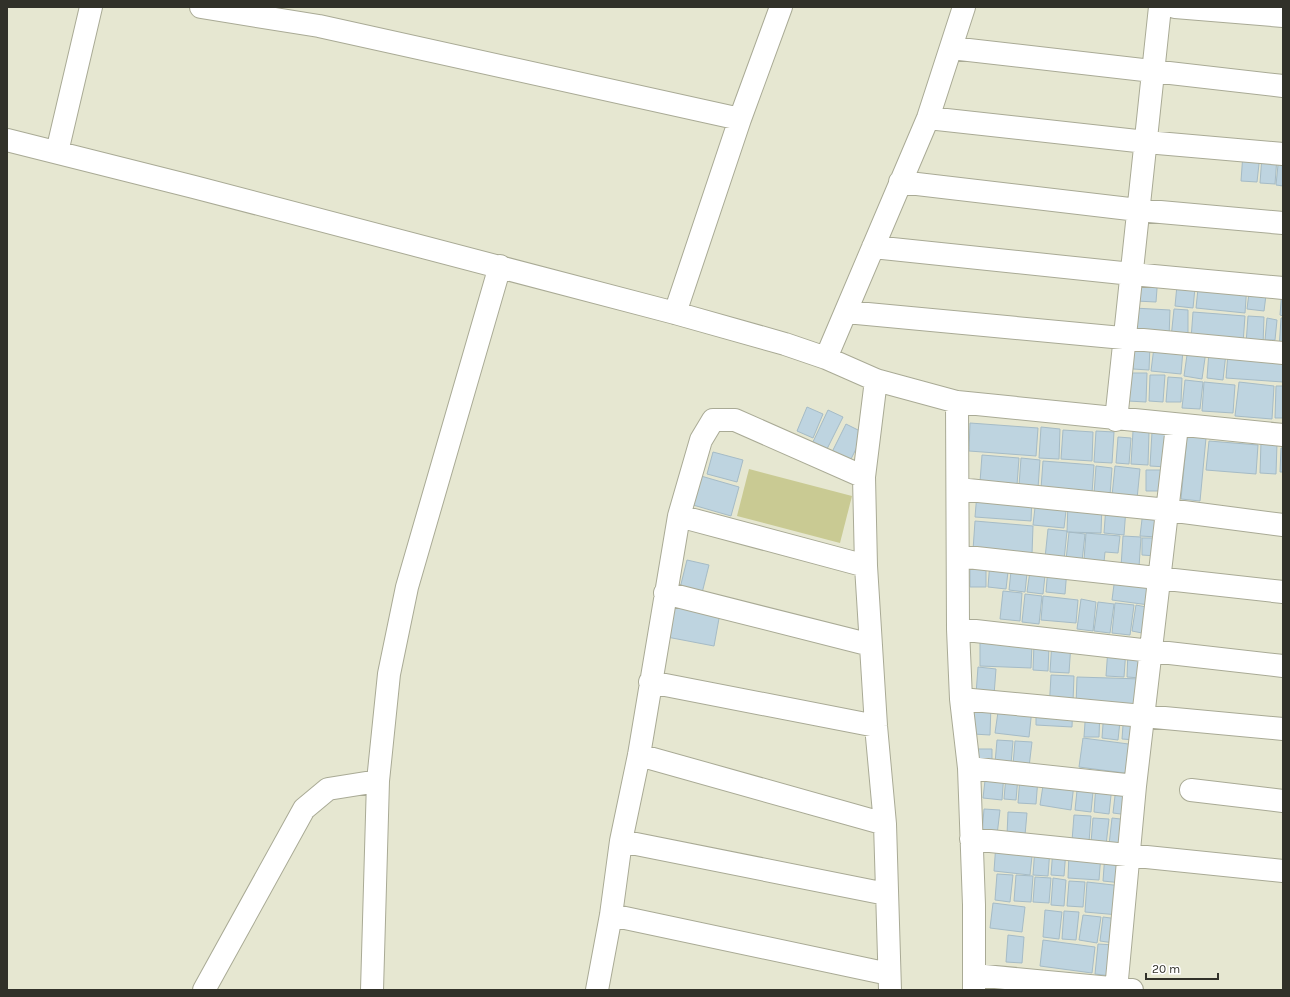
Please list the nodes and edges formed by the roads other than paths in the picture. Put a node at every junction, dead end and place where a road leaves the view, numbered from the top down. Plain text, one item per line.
1 (91, 7) edge
2 (201, 7) edge
3 (782, 7) edge
4 (964, 7) edge
5 (1160, 7) edge
6 (1175, 7) edge
7 (1283, 16) edge
8 (951, 48) junction
9 (1153, 72) junction
10 (1283, 86) edge
11 (928, 118) junction
12 (740, 120) junction
13 (7, 140) edge
14 (1146, 142) junction
15 (57, 152) junction
16 (1283, 154) edge
17 (900, 182) junction
18 (1138, 210) junction
19 (1283, 223) edge
20 (873, 247) junction
21 (500, 266) junction
22 (1132, 274) junction
23 (1283, 288) edge
24 (846, 312) junction
25 (675, 313) junction
26 (1125, 339) junction
27 (1283, 353) edge
28 (826, 358) junction
29 (876, 380) junction
30 (957, 402) junction
31 (1116, 420) junction
32 (1177, 426) junction
33 (1283, 435) edge
34 (864, 477) junction
35 (958, 489) junction
36 (1168, 510) junction
37 (679, 516) junction
38 (1283, 525) edge
39 (958, 556) junction
40 (866, 566) junction
41 (1160, 579) junction
42 (1283, 592) edge
43 (665, 593) junction
44 (958, 629) junction
45 (871, 645) junction
46 (1151, 651) junction
47 (1283, 666) edge
48 (650, 682) junction
49 (961, 699) junction
50 (1144, 715) junction
51 (876, 726) junction
52 (1283, 729) edge
53 (640, 755) junction
54 (969, 768) junction
55 (378, 781) junction
56 (1136, 786) junction
57 (1192, 790) dead end
58 (1283, 801) edge
59 (885, 824) junction
60 (971, 839) junction
61 (621, 841) junction
62 (1129, 854) junction
63 (1283, 871) edge
64 (886, 894) junction
65 (611, 915) junction
66 (889, 982) edge
67 (974, 982) edge
68 (204, 990) edge
69 (372, 990) edge
70 (597, 990) edge
71 (1121, 990) edge

1 - 15 street
2 - 12 street
3 - 12 street
4 - 8 street
5 - 9 street
6 - 7 street
8 - 9 street
8 - 11 street
9 - 10 street
9 - 14 street
11 - 14 street
11 - 17 street
12 - 25 street
13 - 15 street
14 - 16 street
14 - 18 street
15 - 21 street
17 - 18 street
17 - 20 street
18 - 19 street
18 - 22 street
20 - 22 street
20 - 24 street
21 - 25 street
21 - 55 street
22 - 23 street
22 - 26 street
24 - 26 street
24 - 28 street
25 - 28 street
26 - 27 street
26 - 31 street
28 - 29 street
29 - 30 street
29 - 34 street
30 - 31 street
30 - 35 street
31 - 32 street
32 - 33 street
32 - 36 street
34 - 37 street
34 - 40 street
35 - 36 street
35 - 39 street
36 - 38 street
36 - 41 street
37 - 40 street
37 - 43 street
39 - 41 street
39 - 44 street
40 - 45 street
41 - 42 street
41 - 46 street
43 - 45 street
43 - 48 street
44 - 46 street
44 - 49 street
45 - 51 street
46 - 47 street
46 - 50 street
48 - 51 street
48 - 53 street
49 - 50 street
49 - 54 street
50 - 52 street
50 - 56 street
51 - 59 street
53 - 59 street
53 - 61 street
54 - 56 street
54 - 60 street
55 - 68 street
55 - 69 street
56 - 62 street
57 - 58 street
59 - 64 street
60 - 62 street
60 - 67 street
61 - 64 street
61 - 65 street
62 - 63 street
62 - 71 street
64 - 66 street
65 - 66 street
65 - 70 street
67 - 71 street

